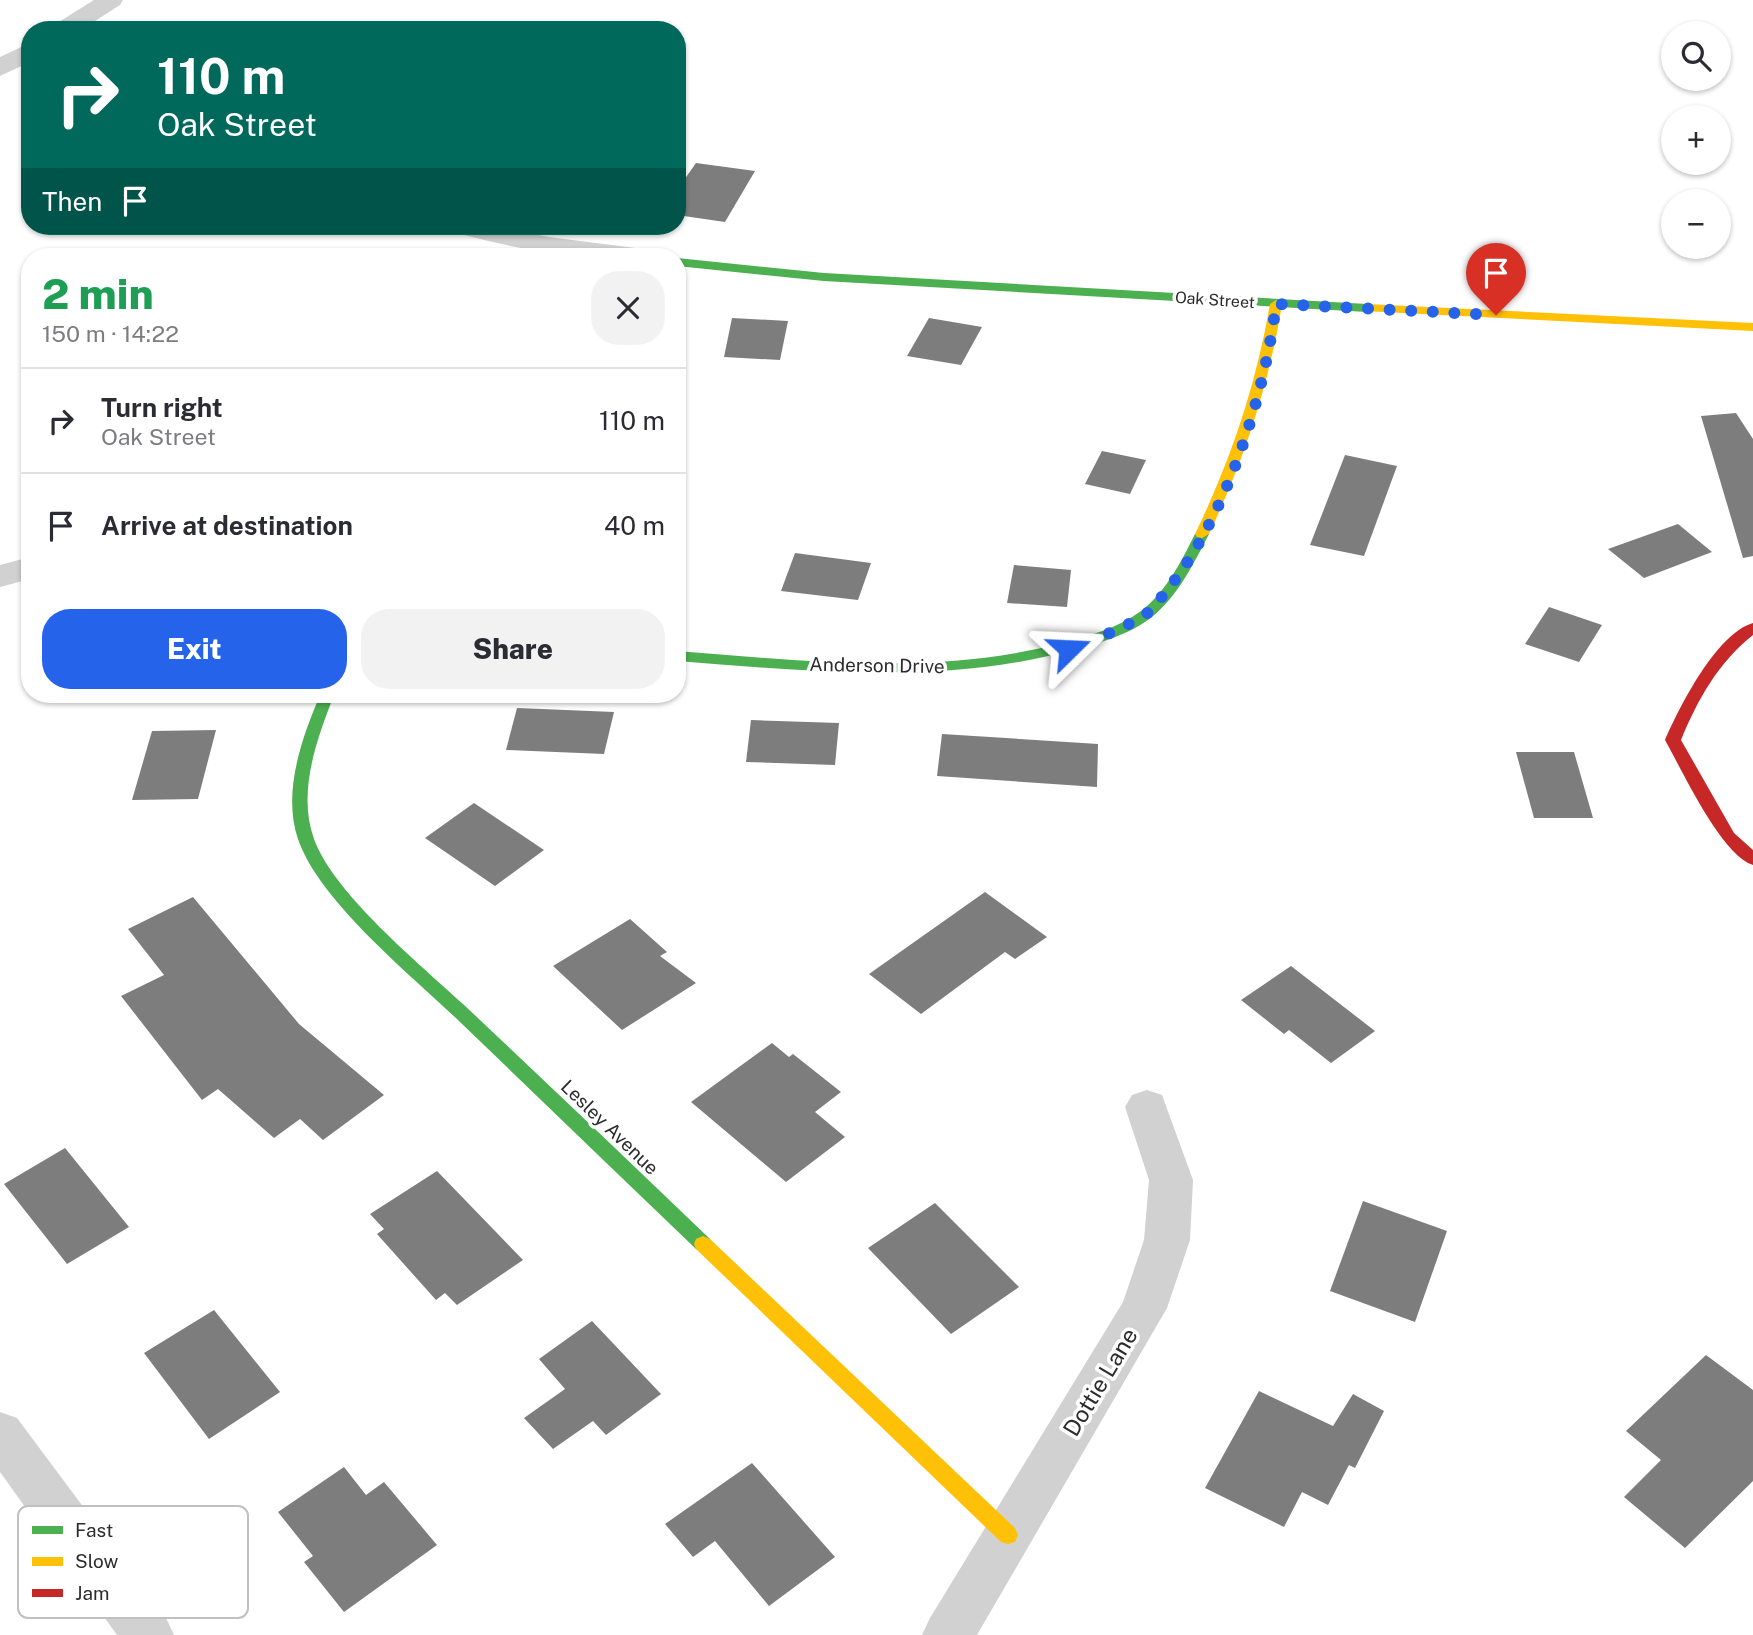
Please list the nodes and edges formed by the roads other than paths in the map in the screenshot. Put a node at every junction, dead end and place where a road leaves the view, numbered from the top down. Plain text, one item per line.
1 (111, 0) edge
2 (77, 21) edge
3 (492, 235) edge
4 (562, 248) edge
5 (686, 263) edge
6 (1276, 304) junction
7 (1753, 327) edge
8 (21, 570) edge
9 (0, 576) edge
10 (1753, 628) edge
11 (686, 657) edge
12 (324, 703) edge
13 (1753, 859) edge
14 (1147, 1107) dead end
15 (0, 1433) edge
16 (53, 1506) edge
17 (1008, 1535) junction
18 (136, 1618) edge
19 (148, 1635) edge
20 (948, 1635) edge

1 - 2 street
3 - 4 street
5 - 6 street, Oak Street
6 - 7 street, Oak Street
6 - 11 street, Anderson Drive
8 - 9 street
10 - 13 street
12 - 17 street, Lesley Avenue
14 - 17 street, Dottie Lane
15 - 16 street
17 - 20 street, Dottie Lane
18 - 19 street

